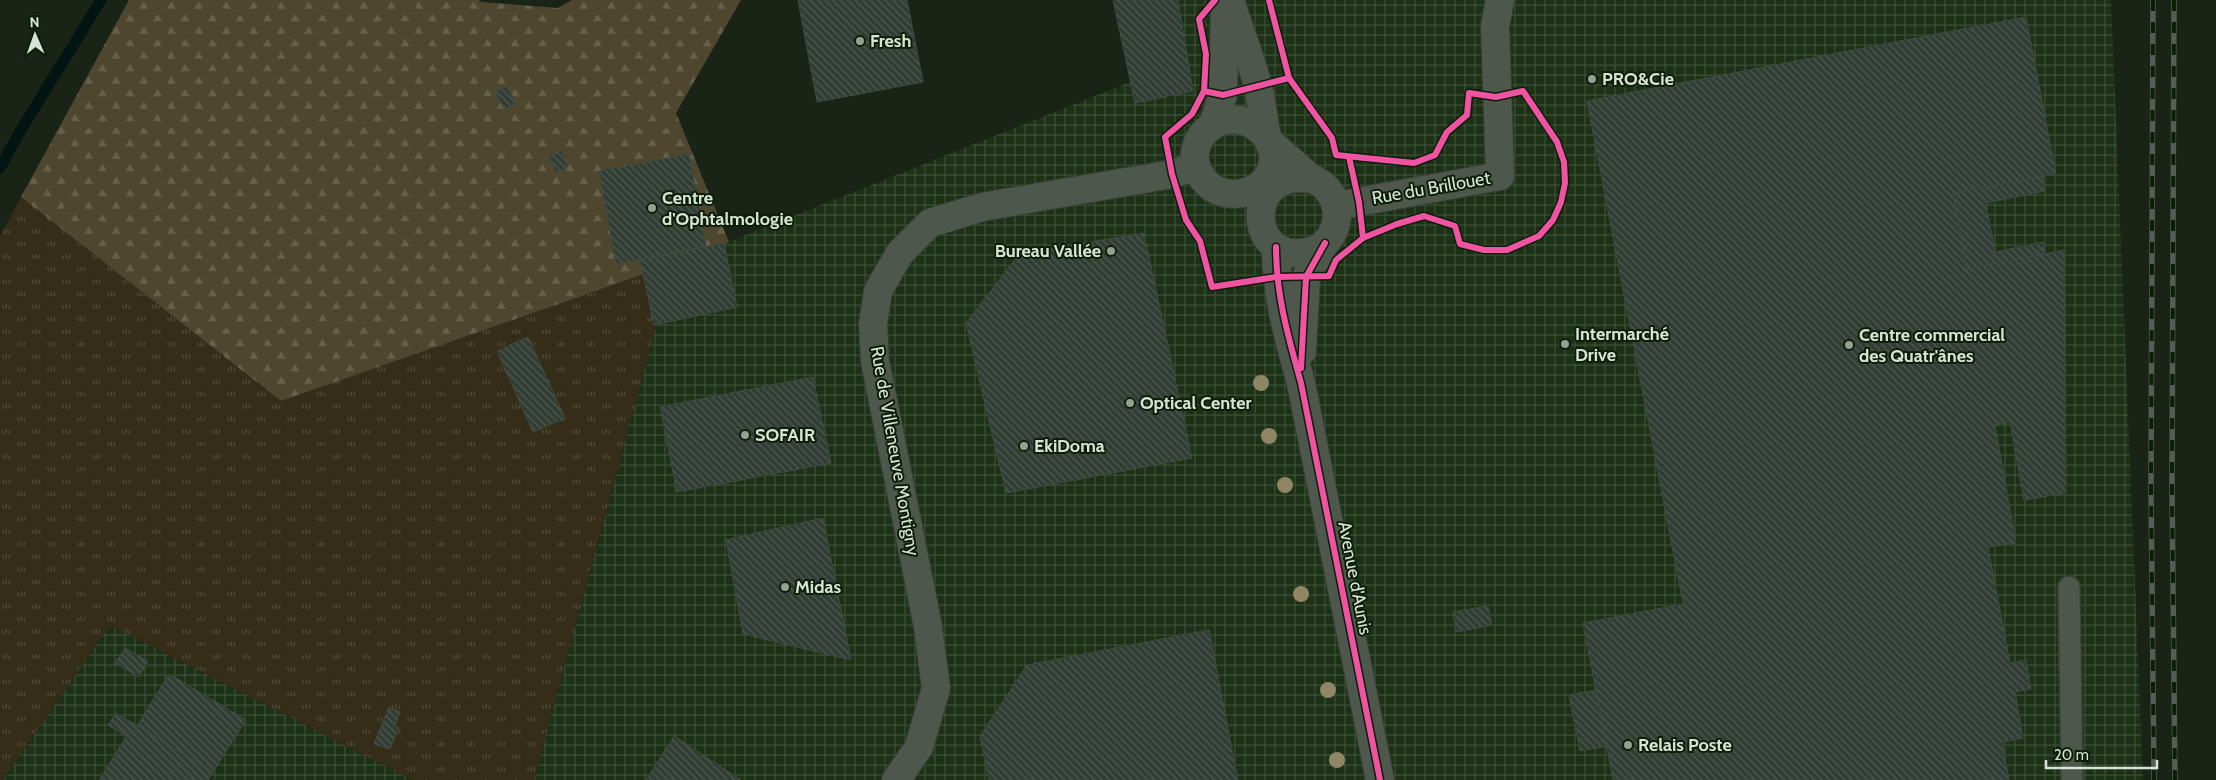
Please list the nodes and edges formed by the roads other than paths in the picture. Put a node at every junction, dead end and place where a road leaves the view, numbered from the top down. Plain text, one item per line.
1 (1225, 0) edge
2 (1230, 0) edge
3 (1500, 0) edge
4 (1213, 124) junction
5 (1268, 139) junction
6 (1196, 166) junction
7 (1312, 179) junction
8 (1223, 194) junction
9 (1336, 206) junction
10 (1271, 242) junction
11 (1325, 243) junction
12 (1301, 382) junction
13 (2070, 587) dead end
14 (896, 780) edge
15 (1380, 780) edge
16 (2072, 780) edge

1 - 4 main road
2 - 5 main road
3 - 9 main road, Rue du Brillouet
4 - 5 main road
4 - 6 main road
5 - 7 main road
5 - 8 main road
6 - 8 main road
6 - 14 main road, Rue de Villeneuve Montigny
7 - 9 main road
7 - 10 main road, Avenue d'Aunis
8 - 10 main road
9 - 11 main road, Avenue d'Aunis
10 - 11 main road
10 - 12 main road, Avenue d'Aunis
11 - 12 main road, Avenue d'Aunis
12 - 15 main road, Avenue d'Aunis
13 - 16 lane

